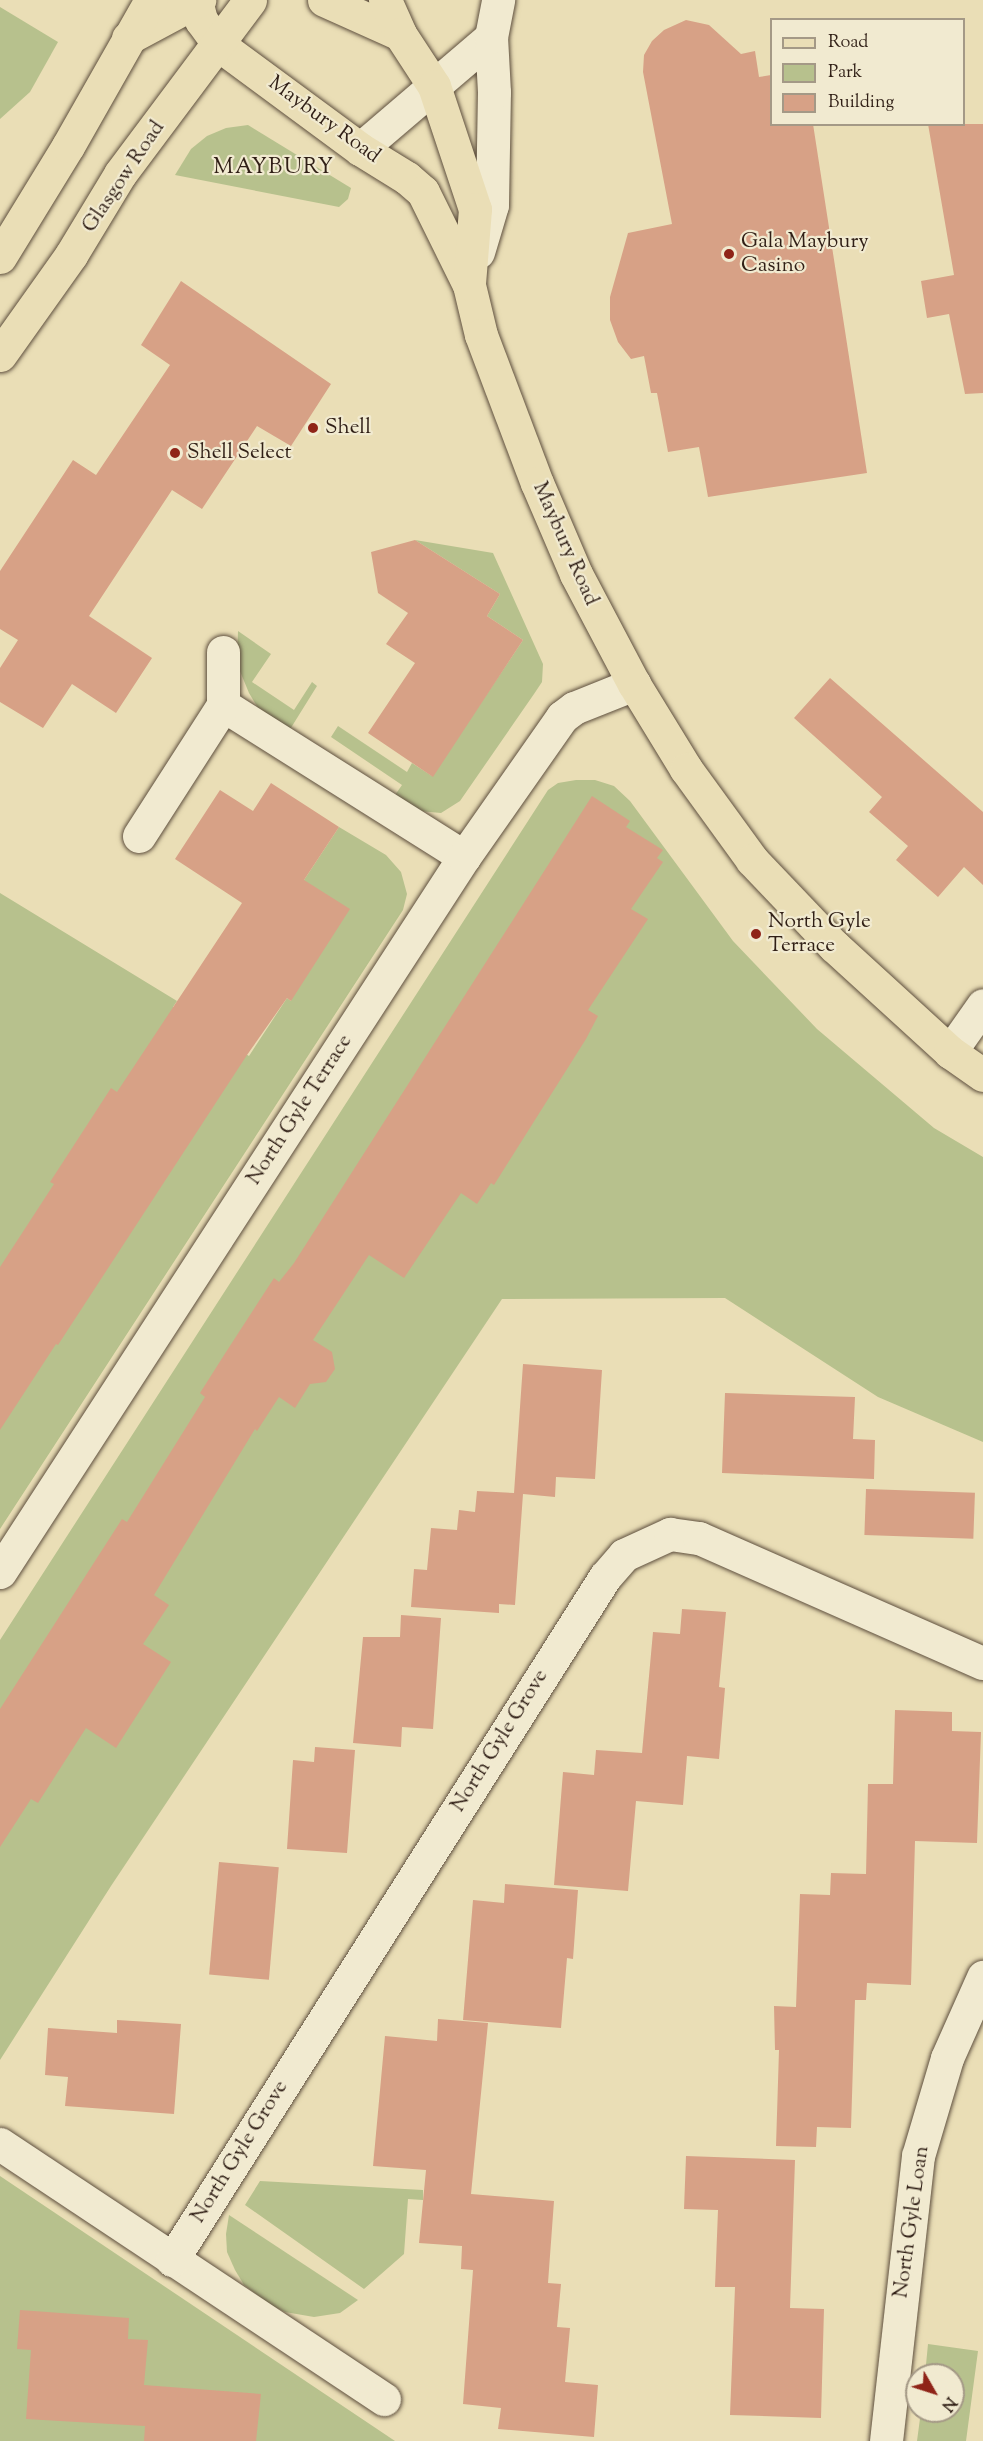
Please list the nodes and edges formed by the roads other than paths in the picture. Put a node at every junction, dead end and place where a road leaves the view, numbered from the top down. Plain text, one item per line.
1 (151, 0) edge
2 (197, 0) edge
3 (250, 0) edge
4 (324, 0) edge
5 (386, 0) edge
6 (498, 0) edge
7 (400, 34) junction
8 (490, 37) junction
9 (128, 38) junction
10 (219, 45) junction
11 (434, 86) junction
12 (360, 149) junction
13 (0, 257) edge
14 (469, 285) junction
15 (0, 355) edge
16 (223, 652) dead end
17 (634, 684) junction
18 (224, 705) junction
19 (139, 836) dead end
20 (464, 857) junction
21 (983, 1005) edge
22 (950, 1052) junction
23 (983, 1075) edge
24 (0, 1572) edge
25 (983, 1663) edge
26 (983, 1977) edge
27 (0, 2144) edge
28 (172, 2260) junction
29 (384, 2399) dead end
30 (886, 2441) edge

1 - 9 main road
2 - 9 main road
2 - 10 main road, Maybury Road
3 - 10 main road, Glasgow Road
4 - 7 main road
5 - 7 main road
6 - 8 street
7 - 11 main road
8 - 11 street
8 - 14 street
9 - 13 main road
10 - 12 main road, Maybury Road
10 - 15 main road, Glasgow Road
11 - 12 street
11 - 14 main road
12 - 14 main road, Maybury Road
14 - 17 main road, Maybury Road
16 - 18 street
17 - 20 street, North Gyle Terrace
17 - 22 main road, Maybury Road
18 - 19 street
18 - 20 street
20 - 24 street, North Gyle Terrace
21 - 22 street
22 - 23 main road, Maybury Road
25 - 28 street, North Gyle Grove
26 - 30 street, North Gyle Loan
27 - 28 street
28 - 29 street

